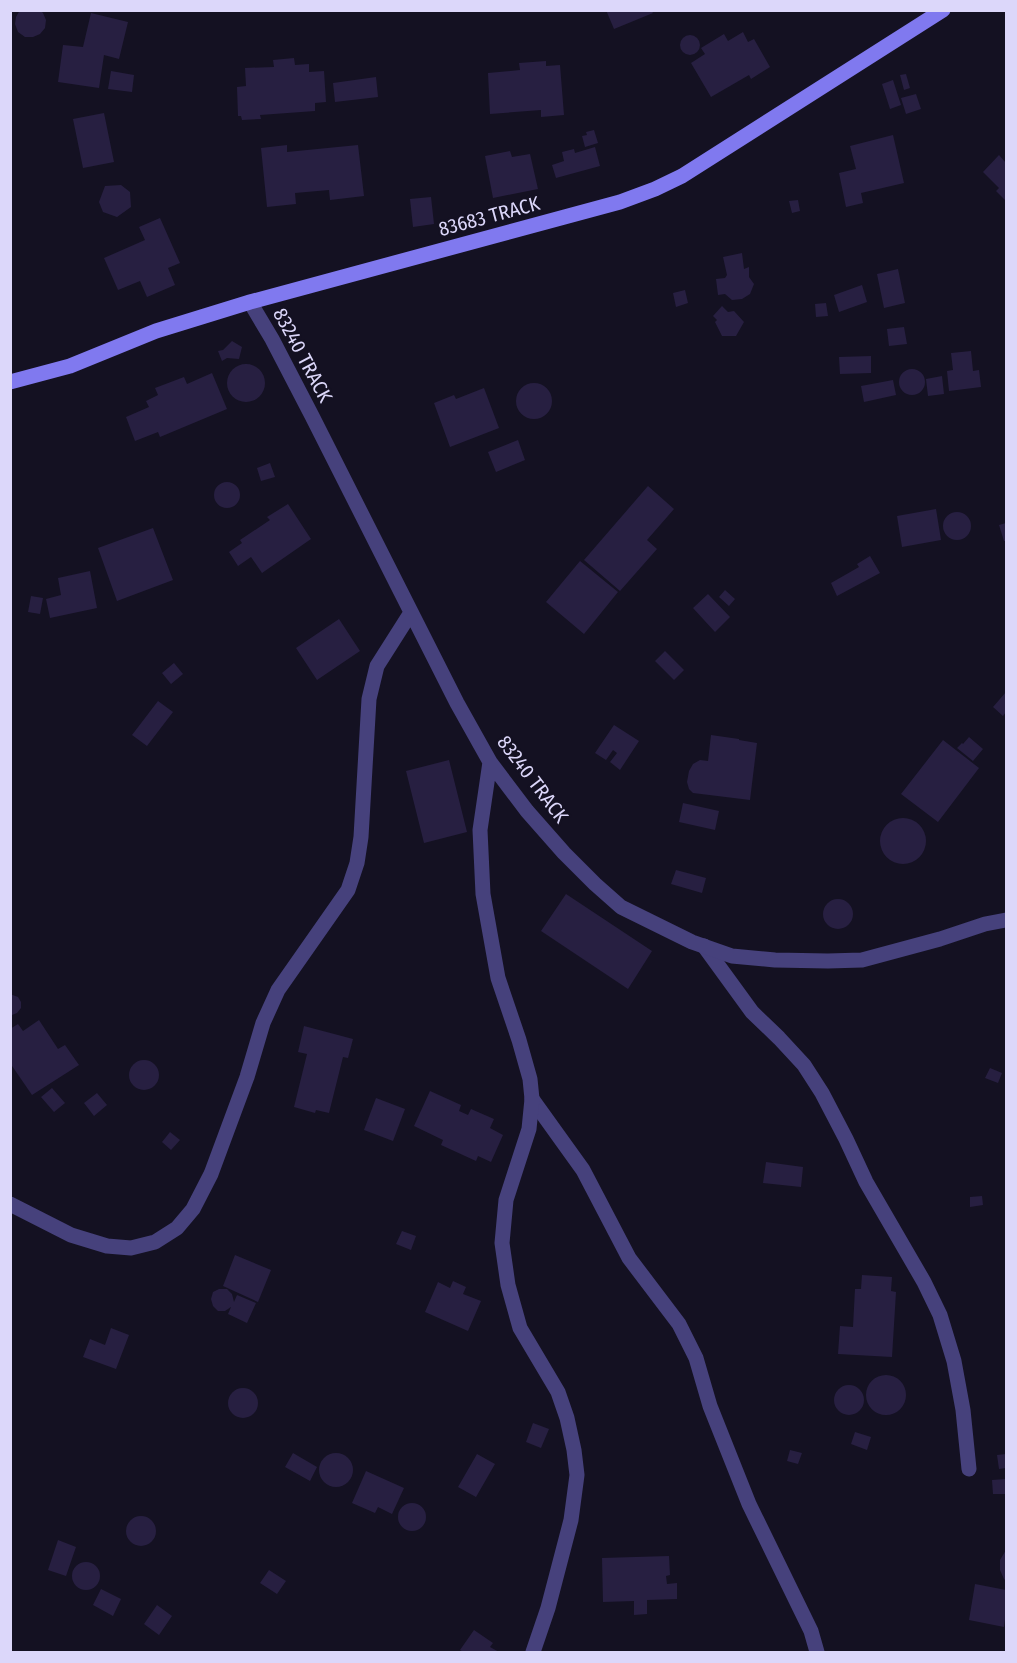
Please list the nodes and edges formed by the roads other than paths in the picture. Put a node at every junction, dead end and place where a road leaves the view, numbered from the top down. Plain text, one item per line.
1 (943, 10) edge
2 (250, 302) junction
3 (10, 382) edge
4 (410, 614) junction
5 (490, 762) junction
6 (1006, 920) edge
7 (704, 946) junction
8 (532, 1099) junction
9 (10, 1204) edge
10 (969, 1469) dead end
11 (533, 1653) edge
12 (817, 1653) edge

1 - 2 street, 83683 TRACK
2 - 3 street, 83683 TRACK
2 - 4 street, 83240 TRACK
4 - 5 street, 83240 TRACK
4 - 9 street
5 - 7 street, 83240 TRACK
5 - 8 street
6 - 7 street, 83240 TRACK
7 - 10 street
8 - 11 street
8 - 12 street

